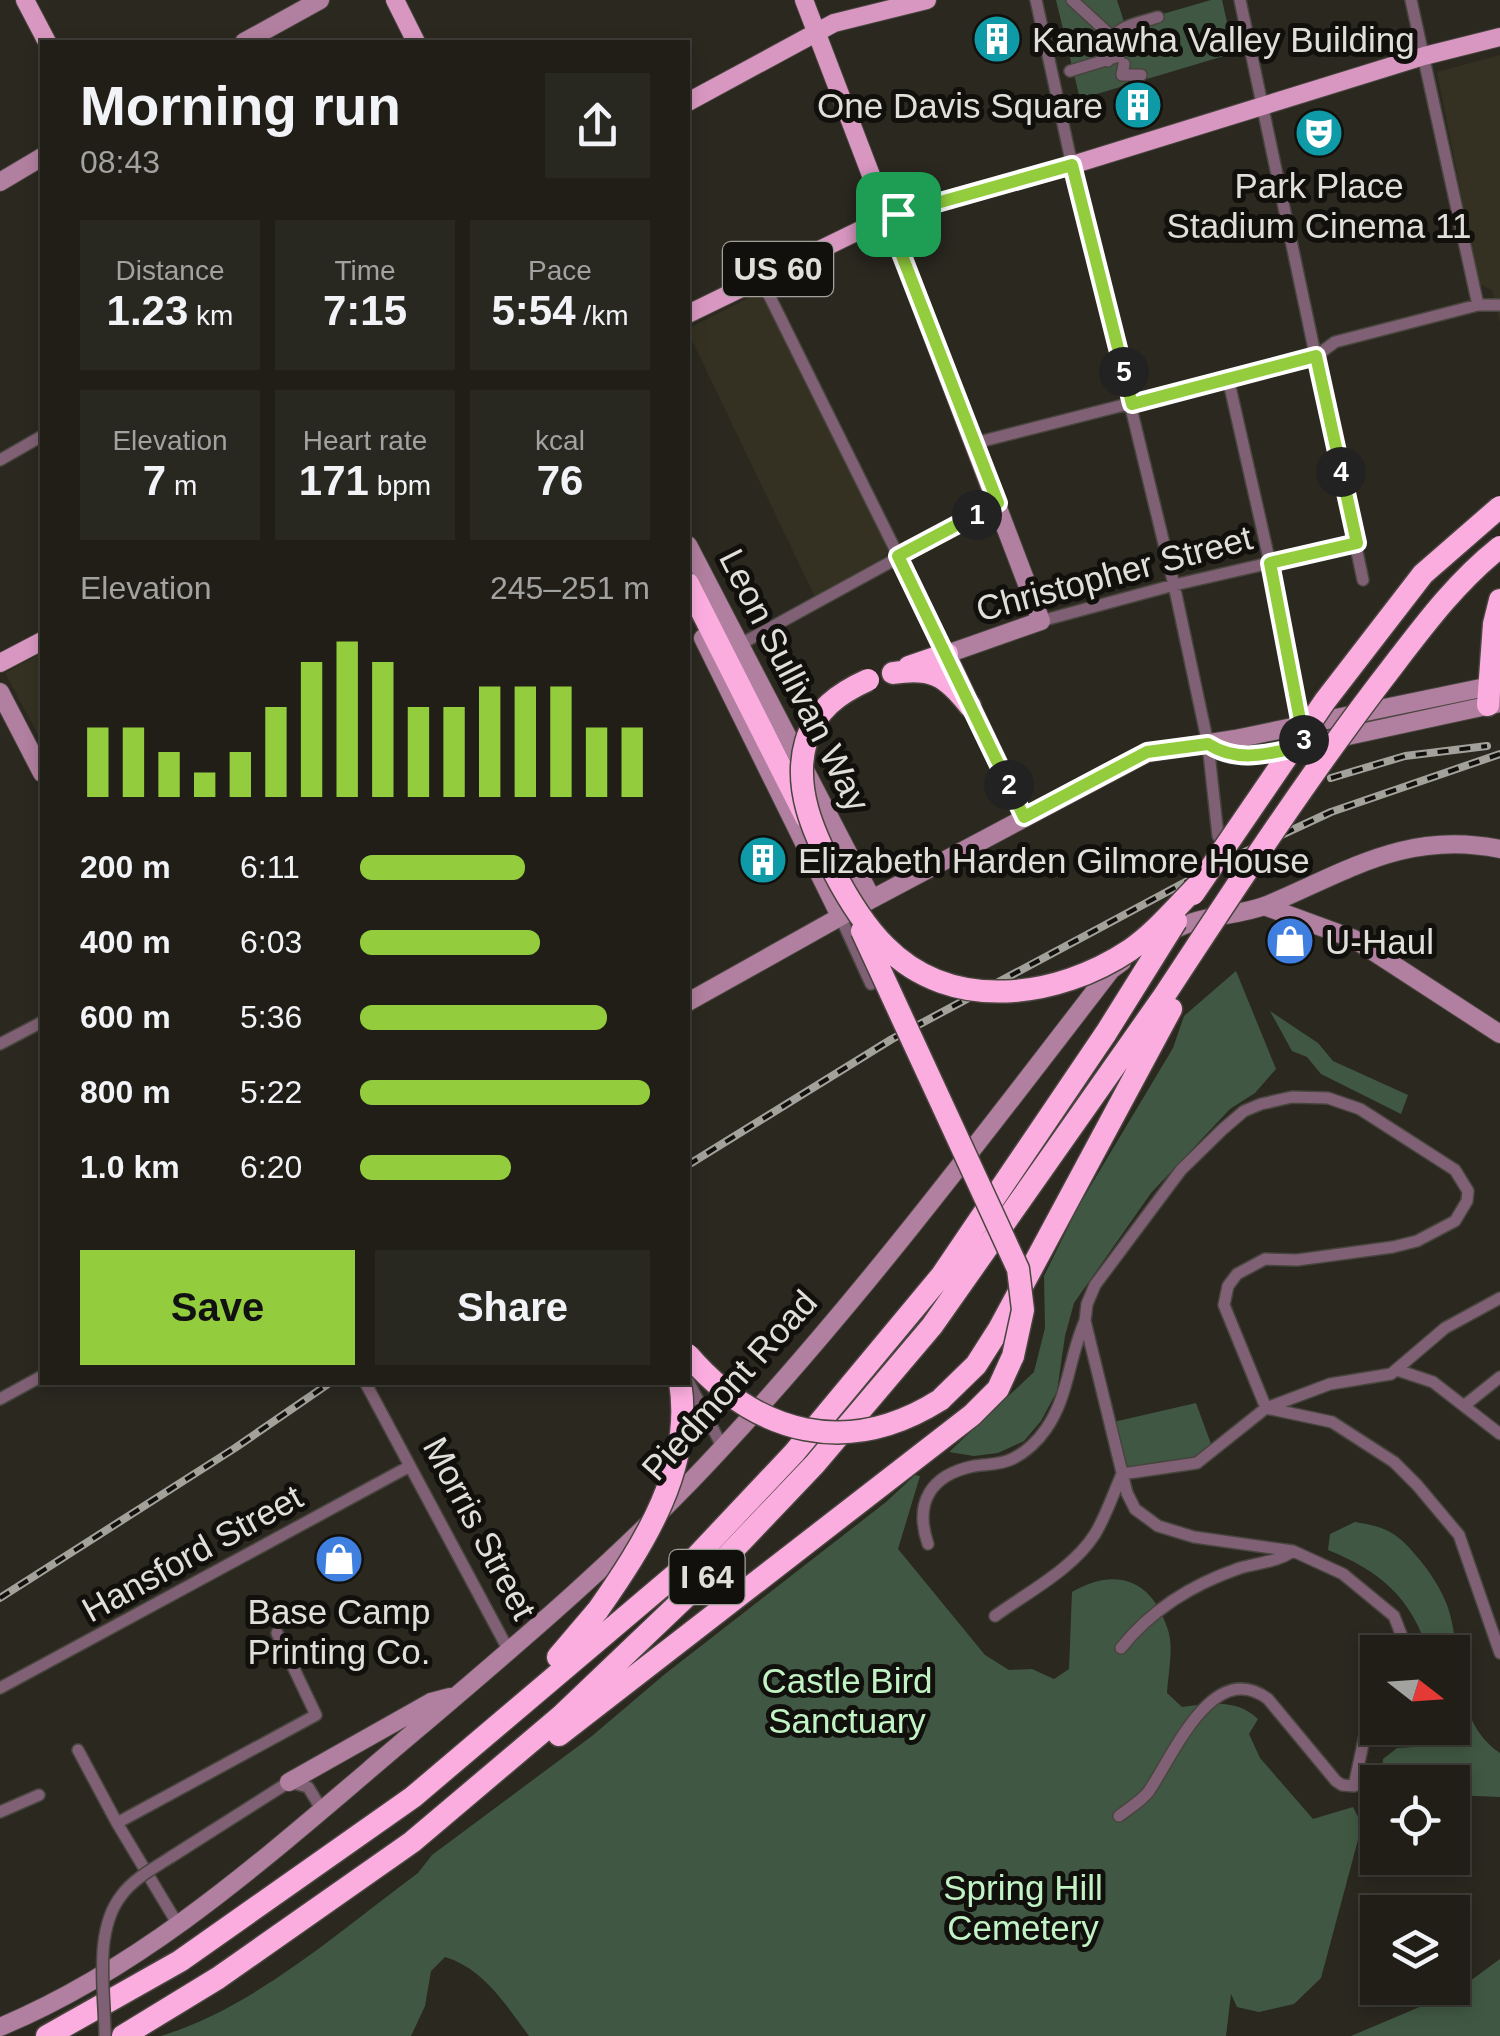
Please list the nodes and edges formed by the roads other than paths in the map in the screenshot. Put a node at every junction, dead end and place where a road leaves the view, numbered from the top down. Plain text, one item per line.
1 (26, 0) edge
2 (320, 0) edge
3 (395, 0) edge
4 (804, 0) edge
5 (927, 0) edge
6 (1036, 0) edge
7 (1072, 0) edge
8 (1240, 0) edge
9 (1411, 0) edge
10 (897, 4) edge
11 (1158, 17) dead end
12 (816, 32) junction
13 (1112, 36) junction
14 (1500, 37) edge
15 (45, 40) edge
16 (248, 40) edge
17 (415, 40) edge
18 (1424, 56) junction
19 (1128, 64) junction
20 (1070, 71) dead end
21 (690, 101) edge
22 (1261, 105) junction
23 (40, 158) edge
24 (1072, 165) junction
25 (0, 182) edge
26 (887, 217) junction
27 (896, 240) joint
28 (760, 277) junction
29 (1478, 305) junction
30 (1500, 305) edge
31 (690, 313) edge
32 (1316, 356) junction
33 (1228, 378) junction
34 (1132, 404) junction
35 (40, 437) edge
36 (974, 443) junction
37 (0, 460) edge
38 (998, 503) junction
39 (1500, 507) edge
40 (1357, 543) junction
41 (1500, 547) edge
42 (690, 549) edge
43 (898, 556) junction
44 (1270, 563) junction
45 (1362, 580) dead end
46 (1174, 585) junction
47 (690, 588) edge
48 (1500, 600) edge
49 (690, 610) edge
50 (1041, 621) junction
51 (40, 642) edge
52 (1496, 643) edge
53 (740, 644) junction
54 (947, 654) junction
55 (0, 664) edge
56 (893, 672) junction
57 (0, 692) edge
58 (1494, 695) edge
59 (970, 706) junction
60 (1302, 726) junction
61 (1208, 744) junction
62 (1305, 746) junction
63 (40, 769) edge
64 (1024, 817) junction
65 (813, 832) junction
66 (1218, 836) dead end
67 (1500, 849) edge
68 (1201, 882) junction
69 (872, 899) junction
70 (843, 904) junction
71 (1264, 906) junction
72 (872, 984) dead end
73 (1171, 995) junction
74 (690, 1001) edge
75 (40, 1023) edge
76 (1500, 1034) edge
77 (0, 1044) edge
78 (1500, 1298) edge
79 (1085, 1321) junction
80 (690, 1357) edge
81 (1397, 1370) junction
82 (1500, 1376) edge
83 (40, 1377) edge
84 (367, 1385) edge
85 (680, 1385) edge
86 (690, 1385) edge
87 (0, 1399) edge
88 (1464, 1405) junction
89 (1266, 1408) junction
90 (1500, 1434) edge
91 (723, 1448) junction
92 (410, 1466) junction
93 (1122, 1474) junction
94 (928, 1544) dead end
95 (1293, 1551) junction
96 (995, 1616) dead end
97 (277, 1633) dead end
98 (1402, 1635) edge
99 (1121, 1648) dead end
100 (509, 1650) junction
101 (1500, 1654) edge
102 (0, 1688) edge
103 (456, 1696) junction
104 (1362, 1745) edge
105 (78, 1750) dead end
106 (516, 1755) junction
107 (289, 1782) junction
108 (39, 1794) dead end
109 (413, 1796) junction
110 (322, 1810) junction
111 (0, 1812) edge
112 (1120, 1816) dead end
113 (116, 1823) junction
114 (177, 1923) junction
115 (0, 2027) edge
116 (47, 2036) edge
117 (106, 2036) edge
118 (123, 2036) edge

1 - 15 main road
2 - 16 street
3 - 17 main road
4 - 12 main road
5 - 10 main road
6 - 24 street
7 - 13 street
8 - 22 street
9 - 18 street
10 - 12 main road
11 - 13 street
12 - 21 main road
12 - 26 main road
13 - 19 street
13 - 19 street
14 - 18 main road, US 60
18 - 22 main road, US 60
18 - 29 street
19 - 20 street
22 - 24 main road, US 60
22 - 32 street
23 - 25 street
24 - 26 main road, US 60
24 - 34 street
26 - 27 street
26 - 28 main road, US 60
27 - 36 street
28 - 31 main road, US 60
28 - 43 street
29 - 30 street
29 - 32 street
32 - 33 street
32 - 40 street
33 - 34 street
33 - 44 street
34 - 36 street
34 - 46 street
35 - 37 street
36 - 38 street
38 - 43 street
38 - 50 street
39 - 68 highway, I 64, bridge
40 - 44 street, Christopher Street
40 - 45 street
41 - 73 highway, I 64, bridge
42 - 53 street, Leon Sullivan Way
43 - 53 street
43 - 54 street
44 - 46 street, Christopher Street
44 - 60 street
46 - 50 street, Christopher Street
46 - 61 street
47 - 65 highway, bridge
48 - 52 highway
49 - 70 street, Leon Sullivan Way
50 - 54 street, Christopher Street
51 - 55 main road
52 - 58 highway
53 - 69 street, Leon Sullivan Way
54 - 56 highway
54 - 59 street
56 - 59 highway
56 - 65 highway, bridge
57 - 63 street
58 - 60 street
58 - 62 street
59 - 64 street
60 - 61 street
60 - 62 street
61 - 62 street
61 - 64 street
61 - 66 street
64 - 69 street
65 - 70 highway, bridge
67 - 71 street, Piedmont Road
68 - 70 highway, bridge
68 - 109 highway, I 64, bridge
69 - 70 street
70 - 72 street, Leon Sullivan Way
70 - 74 street
70 - 106 highway, bridge
71 - 76 street
71 - 91 street, Piedmont Road
73 - 80 highway, bridge
73 - 106 highway, I 64
75 - 77 street
78 - 81 street
79 - 89 street
79 - 93 street
79 - 94 street
81 - 88 street
81 - 89 street
82 - 88 street
83 - 87 street
84 - 92 street, Morris Street
85 - 109 highway, bridge
86 - 91 street
88 - 90 street
89 - 93 street
89 - 101 street
91 - 100 street, Piedmont Road
92 - 100 street, Morris Street
92 - 102 street, Hansford Street
93 - 95 street
93 - 96 street
95 - 98 street
95 - 99 street
97 - 113 street
100 - 103 street, Piedmont Road
103 - 107 street
103 - 110 street, Piedmont Road
104 - 112 street
105 - 113 street
106 - 118 highway, I 64
107 - 110 street
107 - 117 street, bridge
108 - 111 street
109 - 116 highway, I 64
110 - 114 street, Piedmont Road
113 - 114 street
114 - 115 street, Piedmont Road

